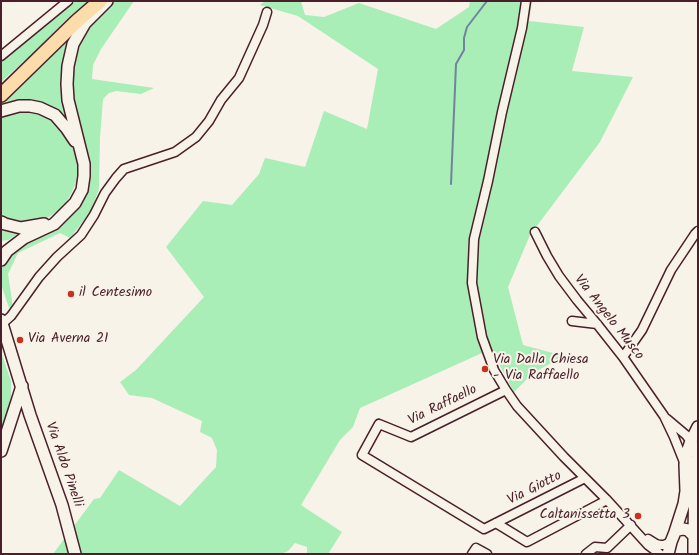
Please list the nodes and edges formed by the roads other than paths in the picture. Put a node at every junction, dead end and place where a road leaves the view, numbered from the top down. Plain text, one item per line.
1 (68, 1) edge
2 (100, 1) edge
3 (107, 1) edge
4 (526, 1) edge
5 (267, 12) dead end
6 (1, 56) edge
7 (30, 67) junction
8 (1, 87) edge
9 (1, 95) edge
10 (1, 111) edge
11 (81, 152) junction
12 (58, 220) junction
13 (1, 222) edge
14 (1, 226) edge
15 (14, 226) junction
16 (535, 232) dead end
17 (698, 232) edge
18 (24, 238) junction
19 (1, 245) edge
20 (1, 260) edge
21 (572, 321) dead end
22 (2, 322) edge
23 (597, 324) junction
24 (623, 357) junction
25 (22, 386) junction
26 (506, 390) junction
27 (664, 416) junction
28 (698, 427) edge
29 (691, 441) junction
30 (1, 451) edge
31 (698, 452) edge
32 (362, 455) joint
33 (685, 465) junction
34 (585, 478) junction
35 (607, 500) junction
36 (496, 523) junction
37 (634, 528) junction
38 (694, 536) junction
39 (648, 544) junction
40 (668, 548) edge
41 (474, 551) edge
42 (609, 551) edge
43 (75, 554) edge
44 (487, 554) edge
45 (586, 554) edge
46 (653, 554) edge
47 (694, 554) edge

1 - 6 street
2 - 7 main road
3 - 11 main road
4 - 26 street
5 - 22 street
7 - 8 main road
7 - 9 main road
10 - 11 main road
11 - 12 main road
12 - 15 main road
12 - 18 main road
13 - 15 main road
14 - 15 main road
16 - 23 street, Via Angelo Musco
17 - 24 street
18 - 19 main road
18 - 20 main road
21 - 23 street
22 - 25 main road, Via Aldo Pinelli
23 - 24 street, Via Angelo Musco
24 - 27 street, Via Angelo Musco
25 - 30 main road
25 - 43 main road, Via Aldo Pinelli
26 - 32 street, Via Raffaello
26 - 34 street
27 - 29 street
27 - 33 street
28 - 29 main road
29 - 31 street
29 - 33 main road
31 - 38 main road
32 - 36 street, Via Giotto
33 - 40 main road
34 - 35 street
34 - 36 street, Via Giotto
35 - 36 street
35 - 37 street
37 - 39 street
37 - 40 street
37 - 42 street
38 - 40 main road
38 - 47 main road
39 - 40 street
39 - 46 street
41 - 44 street
42 - 45 street

